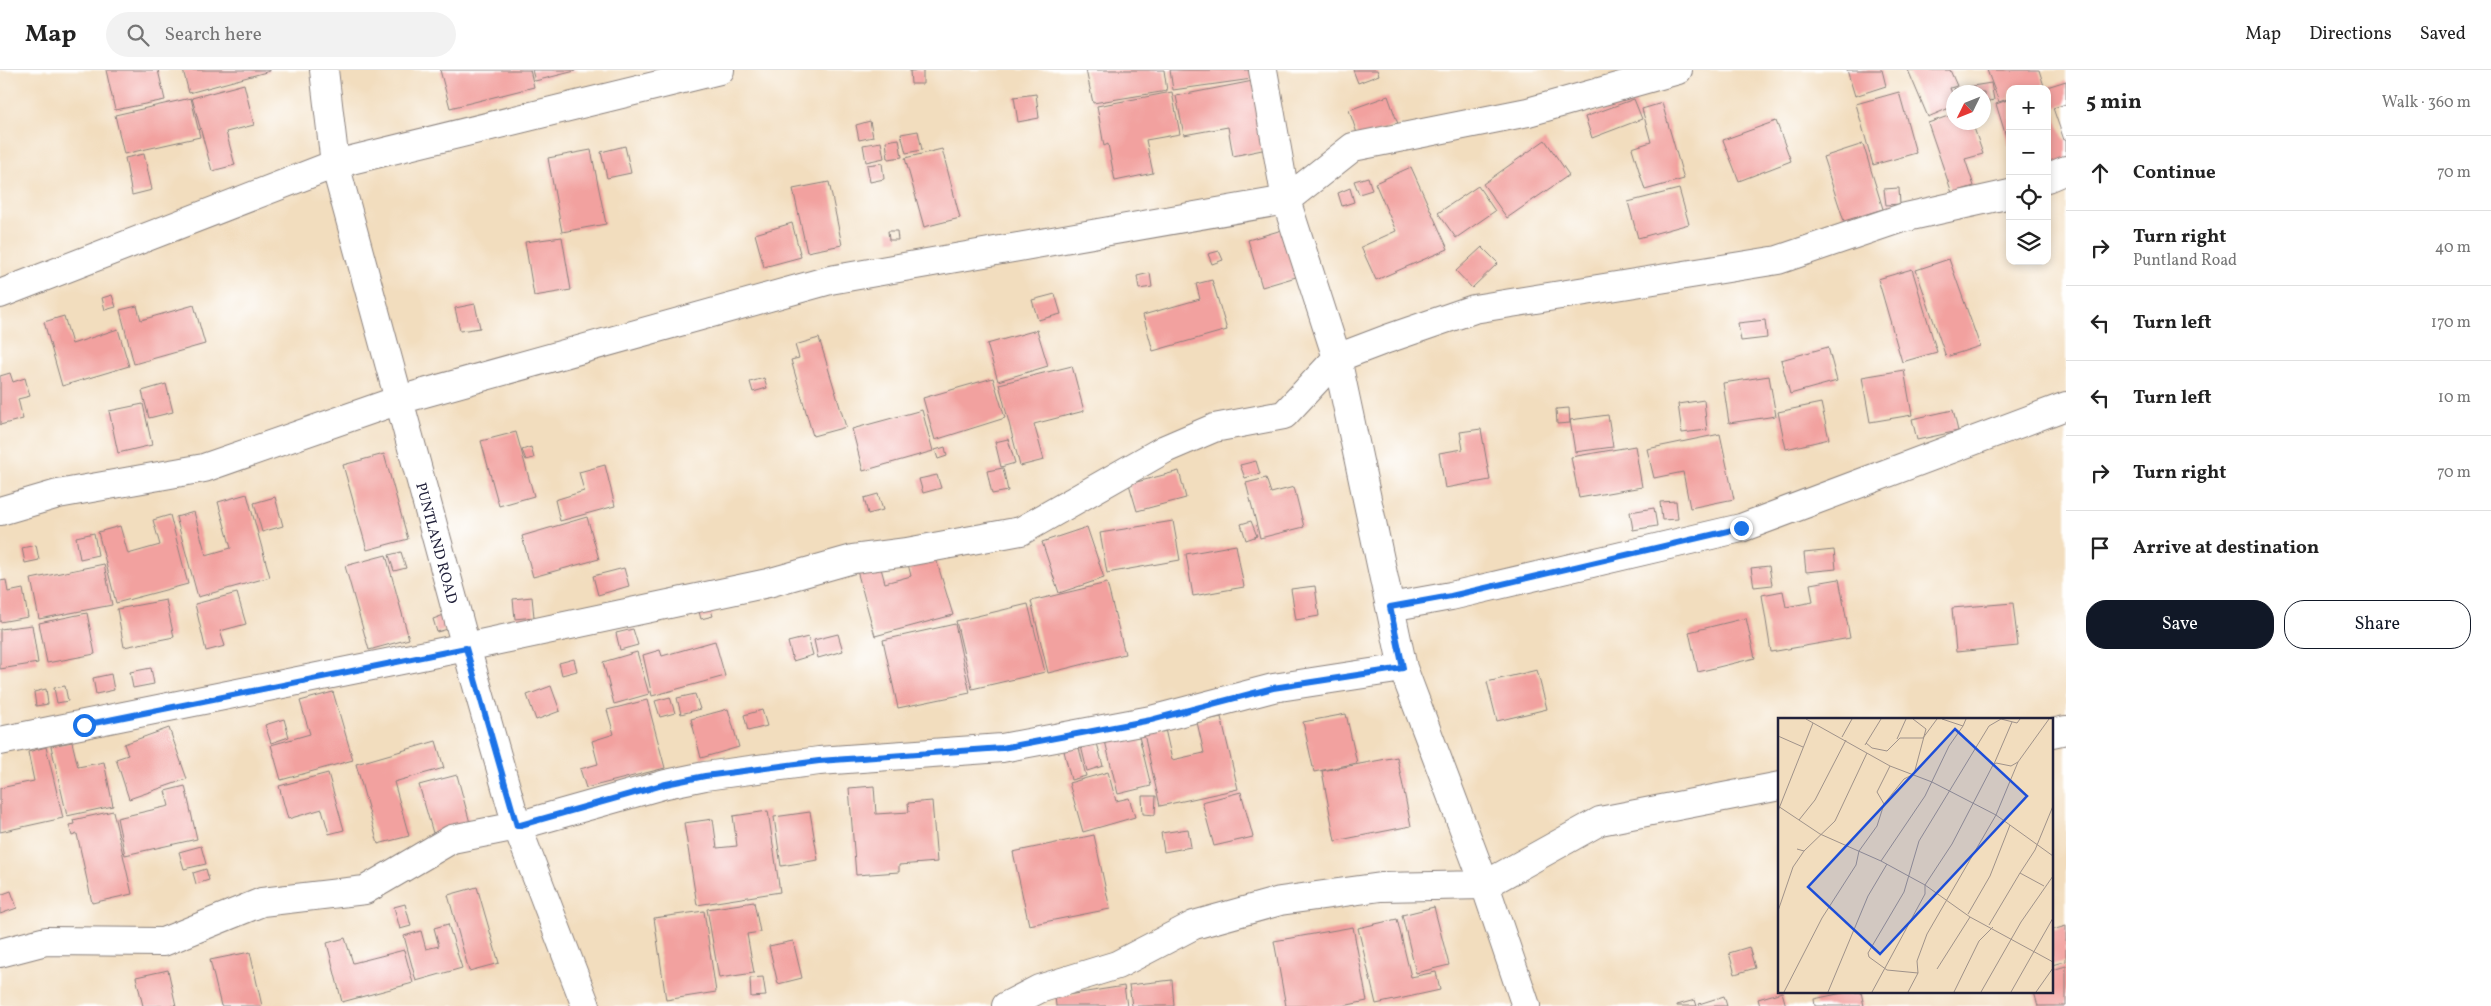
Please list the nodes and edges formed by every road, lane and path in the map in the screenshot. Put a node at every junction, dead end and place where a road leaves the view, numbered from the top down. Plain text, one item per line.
1 (324, 70) edge
2 (720, 70) edge
3 (1263, 70) edge
4 (1678, 70) edge
5 (334, 164) junction
6 (2066, 170) edge
7 (2051, 176) edge
8 (2006, 195) edge
9 (1286, 200) junction
10 (0, 294) edge
11 (1337, 358) junction
12 (399, 400) junction
13 (2066, 406) edge
14 (0, 512) edge
15 (1390, 607) junction
16 (466, 648) junction
17 (1403, 668) junction
18 (0, 741) edge
19 (1778, 786) edge
20 (517, 826) junction
21 (1485, 885) junction
22 (0, 953) edge
23 (586, 1006) edge
24 (1006, 1006) edge
25 (1526, 1006) edge

1 - 5 street, PUNTLAND ROAD
2 - 5 street
3 - 9 street
4 - 9 street
5 - 10 street
5 - 12 street, PUNTLAND ROAD
6 - 7 street
8 - 11 street
9 - 11 street
9 - 12 street
11 - 15 street
11 - 16 street
12 - 14 street
12 - 16 street, PUNTLAND ROAD
13 - 15 street
15 - 17 street
16 - 18 street
16 - 20 street, PUNTLAND ROAD
17 - 20 street
17 - 21 street
19 - 21 street
20 - 22 street
20 - 23 street, PUNTLAND ROAD
21 - 24 street
21 - 25 street

